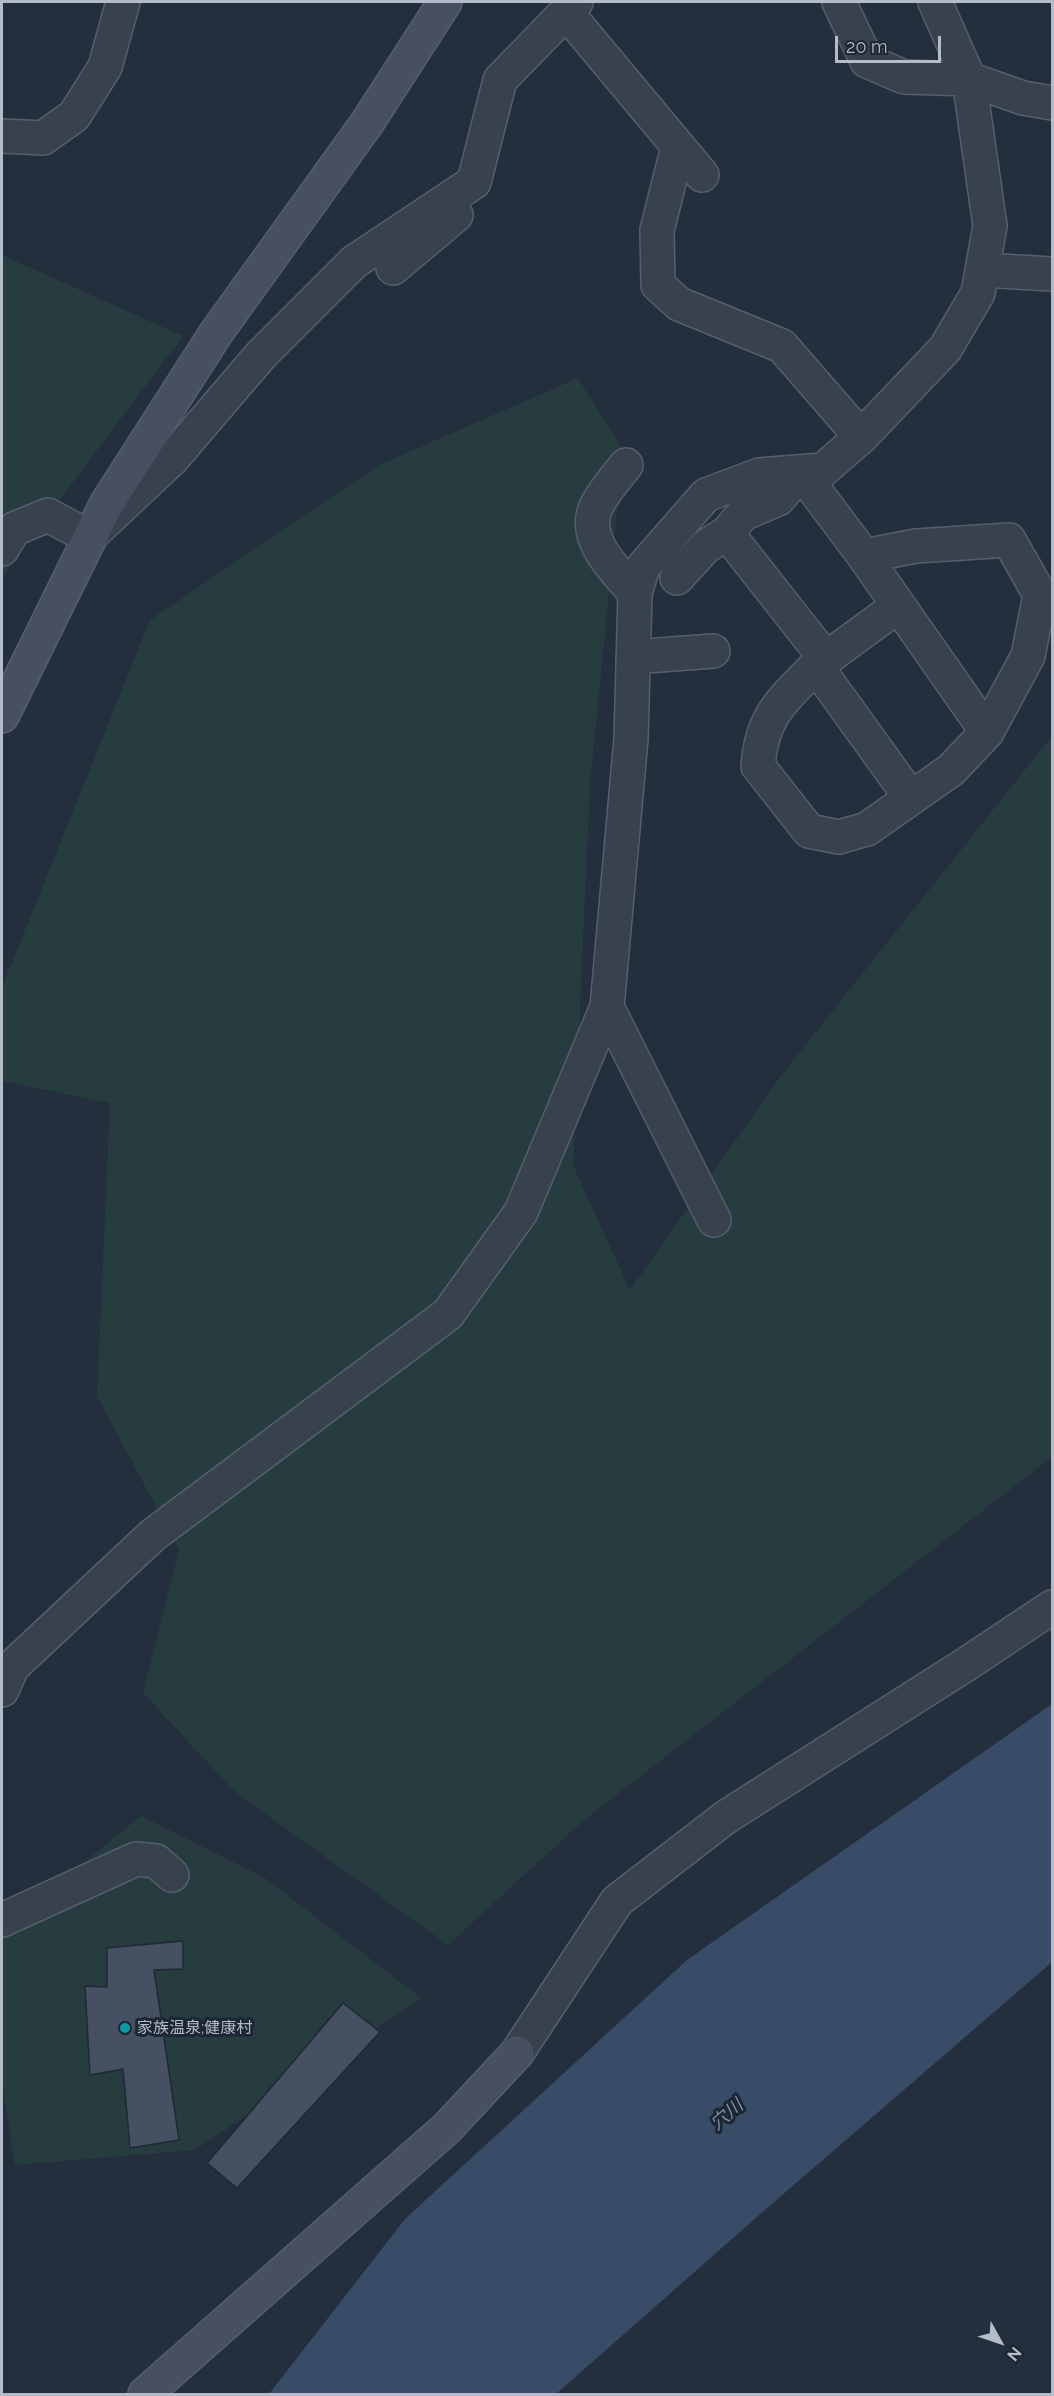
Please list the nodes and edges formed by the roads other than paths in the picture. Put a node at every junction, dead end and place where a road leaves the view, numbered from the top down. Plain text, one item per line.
1 (123, 2) edge
2 (445, 2) edge
3 (839, 2) edge
4 (935, 2) edge
5 (571, 7) edge
6 (969, 79) junction
7 (1053, 104) edge
8 (2, 136) edge
9 (678, 147) junction
10 (702, 175) dead end
11 (474, 182) junction
12 (393, 268) dead end
13 (982, 270) junction
14 (1053, 274) edge
15 (861, 436) junction
16 (626, 465) dead end
17 (801, 472) junction
18 (727, 533) junction
19 (89, 537) junction
20 (2, 549) edge
21 (864, 556) junction
22 (677, 578) dead end
23 (635, 593) junction
24 (898, 606) junction
25 (713, 651) dead end
26 (633, 657) junction
27 (821, 663) junction
28 (2, 716) edge
29 (987, 732) junction
30 (910, 798) junction
31 (607, 1007) junction
32 (714, 1220) dead end
33 (1053, 1607) edge
34 (2, 1690) edge
35 (172, 1875) dead end
36 (2, 1920) edge
37 (145, 2394) edge

1 - 8 street
2 - 19 street
3 - 6 street
4 - 6 street
5 - 9 street
5 - 11 street
6 - 7 street
6 - 13 street
9 - 10 street
9 - 15 street
11 - 12 street
11 - 19 street
13 - 14 street
13 - 15 street
15 - 17 street
16 - 23 street
17 - 18 street
17 - 21 street
17 - 23 street
18 - 22 street
18 - 27 street
19 - 20 street
19 - 28 street
21 - 24 street
21 - 29 street
23 - 26 street
24 - 27 street
24 - 29 street
25 - 26 street
26 - 31 street
27 - 30 street
27 - 30 street
29 - 30 street
31 - 32 street
31 - 34 street
33 - 37 street
35 - 36 street

